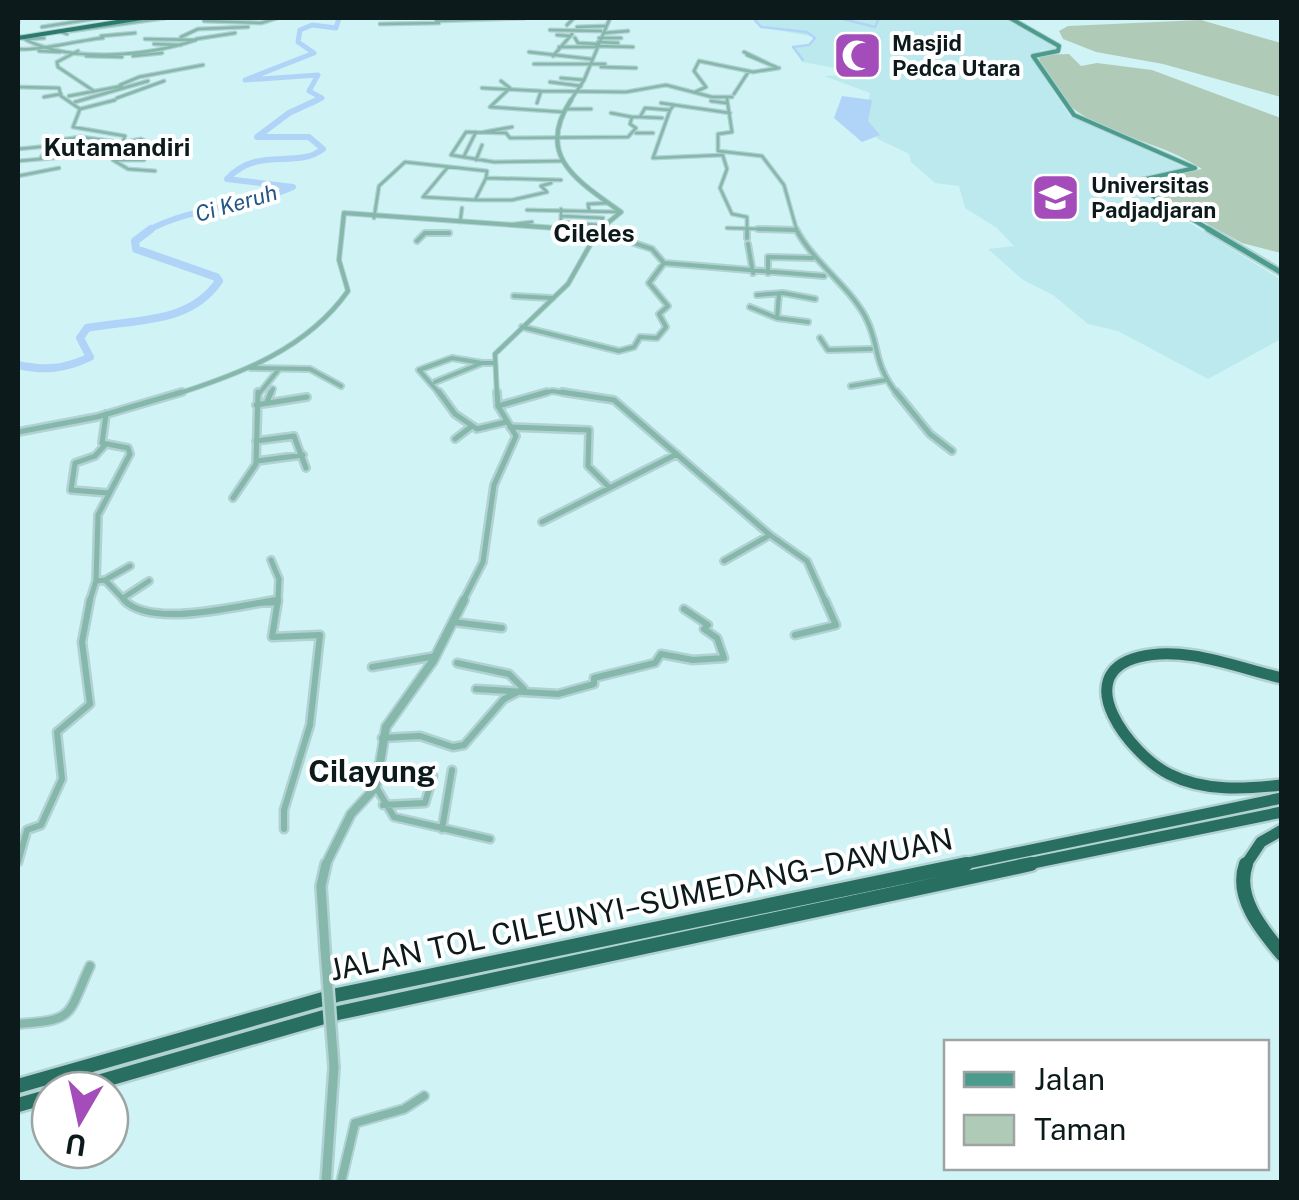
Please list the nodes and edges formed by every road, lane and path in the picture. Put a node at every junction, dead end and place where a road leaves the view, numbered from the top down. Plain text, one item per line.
1 (48, 18) edge
2 (99, 18) edge
3 (124, 18) edge
4 (145, 18) edge
5 (165, 18) edge
6 (277, 18) edge
7 (525, 18) edge
8 (574, 18) edge
9 (610, 18) edge
10 (1010, 18) edge
11 (436, 21) dead end
12 (452, 22) junction
13 (239, 23) junction
14 (460, 23) edge
15 (51, 24) dead end
16 (204, 24) junction
17 (380, 24) dead end
18 (567, 25) dead end
19 (92, 26) junction
20 (248, 27) dead end
21 (584, 27) dead end
22 (42, 30) junction
23 (235, 30) junction
24 (550, 30) dead end
25 (58, 32) junction
26 (628, 32) dead end
27 (135, 33) dead end
28 (574, 33) junction
29 (67, 34) dead end
30 (557, 35) dead end
31 (21, 38) edge
32 (178, 38) junction
33 (599, 38) junction
34 (621, 38) dead end
35 (145, 39) dead end
36 (196, 39) junction
37 (618, 43) dead end
38 (154, 44) dead end
39 (47, 46) junction
40 (186, 46) junction
41 (633, 46) dead end
42 (560, 47) junction
43 (20, 50) dead end
44 (81, 50) junction
45 (36, 51) junction
46 (60, 52) dead end
47 (74, 52) junction
48 (94, 52) junction
49 (528, 52) dead end
50 (88, 54) junction
51 (129, 54) junction
52 (555, 56) junction
53 (756, 61) junction
54 (534, 64) dead end
55 (557, 64) junction
56 (769, 64) junction
57 (203, 65) dead end
58 (591, 66) junction
59 (607, 66) junction
60 (732, 66) junction
61 (636, 68) dead end
62 (749, 71) junction
63 (81, 72) dead end
64 (67, 74) junction
65 (606, 74) dead end
66 (561, 78) dead end
67 (148, 81) dead end
68 (164, 81) dead end
69 (500, 81) dead end
70 (550, 82) dead end
71 (122, 86) junction
72 (581, 86) junction
73 (18, 87) edge
74 (482, 88) dead end
75 (644, 89) junction
76 (508, 90) junction
77 (650, 90) dead end
78 (94, 91) junction
79 (542, 91) junction
80 (714, 91) dead end
81 (694, 93) junction
82 (104, 95) junction
83 (63, 96) junction
84 (44, 97) dead end
85 (55, 97) dead end
86 (730, 98) junction
87 (711, 99) junction
88 (116, 100) junction
89 (686, 100) dead end
90 (75, 102) junction
91 (537, 103) dead end
92 (660, 104) dead end
93 (672, 107) junction
94 (80, 109) junction
95 (517, 109) junction
96 (591, 110) dead end
97 (565, 111) junction
98 (611, 113) dead end
99 (730, 113) junction
100 (514, 116) dead end
101 (632, 117) junction
102 (640, 117) junction
103 (663, 118) junction
104 (512, 127) dead end
105 (476, 132) junction
106 (484, 132) junction
107 (653, 133) dead end
108 (630, 137) junction
109 (560, 138) junction
110 (52, 141) dead end
111 (125, 143) junction
112 (134, 144) dead end
113 (151, 144) dead end
114 (482, 145) dead end
115 (18, 149) edge
116 (158, 149) dead end
117 (119, 151) junction
118 (36, 153) dead end
119 (723, 154) junction
120 (40, 158) junction
121 (464, 158) junction
122 (29, 160) junction
123 (113, 160) junction
124 (144, 160) dead end
125 (476, 160) junction
126 (18, 161) edge
127 (562, 161) junction
128 (448, 166) junction
129 (59, 168) dead end
130 (155, 171) dead end
131 (20, 175) edge
132 (574, 176) junction
133 (486, 178) junction
134 (531, 180) junction
135 (560, 180) junction
136 (540, 186) junction
137 (475, 200) junction
138 (462, 208) dead end
139 (561, 209) junction
140 (527, 210) dead end
141 (589, 210) junction
142 (619, 212) junction
143 (560, 216) junction
144 (374, 218) junction
145 (445, 220) junction
146 (460, 222) junction
147 (532, 222) dead end
148 (514, 224) junction
149 (728, 228) dead end
150 (746, 228) junction
151 (796, 230) junction
152 (598, 231) junction
153 (449, 233) dead end
154 (437, 234) junction
155 (417, 242) dead end
156 (812, 258) junction
157 (664, 263) junction
158 (753, 274) junction
159 (768, 274) junction
160 (1282, 274) edge
161 (825, 276) junction
162 (779, 294) junction
163 (757, 295) dead end
164 (514, 296) dead end
165 (552, 298) junction
166 (814, 299) dead end
167 (750, 308) dead end
168 (777, 318) junction
169 (808, 322) dead end
170 (522, 327) junction
171 (820, 338) dead end
172 (871, 349) junction
173 (482, 363) junction
174 (494, 363) junction
175 (250, 368) junction
176 (279, 369) junction
177 (886, 380) junction
178 (435, 382) junction
179 (341, 386) dead end
180 (851, 386) dead end
181 (273, 389) dead end
182 (307, 397) dead end
183 (267, 402) junction
184 (253, 406) junction
185 (498, 406) junction
186 (105, 413) junction
187 (508, 424) junction
188 (472, 426) junction
189 (18, 432) edge
190 (454, 438) dead end
191 (256, 441) junction
192 (105, 446) junction
193 (952, 451) dead end
194 (303, 454) junction
195 (678, 454) junction
196 (257, 461) junction
197 (306, 468) dead end
198 (609, 487) junction
199 (111, 494) junction
200 (233, 498) dead end
201 (542, 522) dead end
202 (770, 535) junction
203 (271, 560) dead end
204 (724, 561) dead end
205 (130, 566) dead end
206 (104, 580) junction
207 (96, 581) junction
208 (149, 581) dead end
209 (123, 598) junction
210 (278, 600) junction
211 (684, 609) dead end
212 (450, 622) junction
213 (502, 628) dead end
214 (795, 634) dead end
215 (436, 656) junction
216 (457, 663) dead end
217 (372, 666) dead end
218 (1282, 678) edge
219 (476, 689) dead end
220 (524, 689) junction
221 (382, 738) junction
222 (452, 770) dead end
223 (433, 776) dead end
224 (1282, 784) edge
225 (376, 787) junction
226 (1282, 798) edge
227 (383, 805) junction
228 (1282, 812) edge
229 (284, 829) dead end
230 (442, 829) junction
231 (1282, 830) edge
232 (490, 839) dead end
233 (18, 862) edge
234 (1282, 954) edge
235 (90, 966) dead end
236 (18, 1024) edge
237 (130, 1073) edge
238 (18, 1086) edge
239 (424, 1096) dead end
240 (326, 1182) edge
241 (340, 1182) edge

1 - 22 street
2 - 22 street
3 - 19 street
4 - 5 street
4 - 19 highway
5 - 25 street
6 - 13 street
7 - 14 street
8 - 18 street
9 - 33 street
10 - 160 main road
11 - 12 street
12 - 14 street
12 - 17 street
13 - 16 street
13 - 23 street
15 - 22 street
16 - 23 street
16 - 32 street
19 - 25 highway
20 - 23 street
21 - 28 street
22 - 25 highway
22 - 31 highway
23 - 36 street
24 - 28 street
25 - 29 street
26 - 33 street
27 - 39 street
28 - 30 street
28 - 33 street
28 - 33 street
28 - 42 street
31 - 39 street
32 - 35 street
32 - 36 street
33 - 34 street
33 - 37 street
33 - 41 street
33 - 42 street
33 - 58 street
36 - 40 street
38 - 40 street
39 - 44 street
39 - 45 street
40 - 51 street
42 - 52 street
43 - 45 street
44 - 47 street
44 - 48 street
45 - 46 street
47 - 50 street
47 - 64 street
48 - 50 street
48 - 51 street
49 - 52 street
50 - 51 street
52 - 55 street
52 - 58 street
53 - 56 street
53 - 56 street
53 - 60 street
54 - 55 street
55 - 58 street
56 - 62 street
57 - 71 street
58 - 59 street
58 - 72 street
59 - 61 street
59 - 65 street
60 - 62 street
60 - 81 street
62 - 86 street
63 - 64 street
64 - 78 street
66 - 72 street
67 - 71 street
68 - 88 street
69 - 76 street
70 - 72 street
71 - 78 street
71 - 82 street
72 - 75 street
72 - 79 street
72 - 97 street
73 - 83 street
74 - 76 street
75 - 77 street
75 - 81 street
76 - 79 street
76 - 95 street
78 - 83 street
79 - 91 street
80 - 87 street
81 - 87 street
81 - 89 street
82 - 88 street
82 - 90 street
83 - 84 street
83 - 85 street
83 - 90 street
86 - 87 street
86 - 99 street
88 - 94 street
90 - 94 street
92 - 93 street
93 - 99 street
93 - 102 street
93 - 103 street
94 - 111 street
95 - 97 street
95 - 100 street
96 - 97 street
97 - 109 street
98 - 101 street
99 - 119 street
101 - 102 street
101 - 108 street
102 - 103 street
103 - 119 street
104 - 106 street
105 - 106 street
105 - 121 street
105 - 121 street
106 - 109 street
107 - 108 street
108 - 109 street
109 - 127 street
110 - 111 street
111 - 112 street
111 - 113 street
111 - 117 street
114 - 125 street
115 - 120 street
116 - 117 street
117 - 120 street
117 - 123 street
118 - 122 street
119 - 150 street
119 - 151 street
120 - 122 street
121 - 125 street
122 - 126 street
122 - 131 street
123 - 124 street
123 - 130 street
125 - 127 street
127 - 132 street
128 - 133 street
128 - 137 street
128 - 144 street
129 - 131 street
132 - 135 street
132 - 142 street
133 - 134 street
133 - 137 street
134 - 135 street
134 - 136 street
135 - 136 street
136 - 137 street
138 - 146 street
139 - 140 street
139 - 141 street
139 - 143 street
141 - 142 street
141 - 142 street
142 - 152 street
143 - 143 street
144 - 145 street
144 - 175 street
145 - 146 street
145 - 154 street
146 - 148 street
147 - 148 street
148 - 152 street
149 - 150 street
150 - 151 street
150 - 158 street
151 - 156 street
152 - 157 street
152 - 165 street
153 - 154 street
154 - 155 street
156 - 159 street
156 - 161 street
157 - 158 street
157 - 170 street
158 - 159 street
159 - 161 street
161 - 172 street
162 - 163 street
162 - 166 street
162 - 168 street
164 - 165 street
165 - 170 street
167 - 168 street
168 - 169 street
170 - 174 street
171 - 172 street
172 - 177 street
173 - 174 street
173 - 178 street
173 - 178 street
174 - 185 street
175 - 176 street
175 - 186 street
176 - 179 street
176 - 184 street
177 - 180 street
177 - 193 street
178 - 188 street
181 - 183 street
182 - 183 street
183 - 184 street
184 - 191 street
185 - 187 street
185 - 195 street
186 - 189 street
186 - 192 street
187 - 188 street
187 - 198 street
187 - 212 street
188 - 190 street
191 - 194 street
191 - 196 street
192 - 199 street
192 - 199 street
194 - 196 street
194 - 197 street
195 - 198 street
195 - 202 street
196 - 200 street
198 - 201 street
199 - 207 street
202 - 204 street
202 - 214 street
203 - 210 street
205 - 206 street
206 - 207 street
206 - 209 street
207 - 233 street
208 - 209 street
209 - 210 street
210 - 229 street
211 - 220 street
212 - 213 street
212 - 215 street
215 - 217 street
215 - 221 street
216 - 220 street
218 - 224 highway
219 - 220 street
220 - 221 street
221 - 225 street
222 - 230 street
223 - 227 street
225 - 227 street
225 - 240 street, bridge
226 - 238 highway, JALAN TOL CILEUNYI–SUMEDANG–DAWUAN
227 - 230 street
228 - 237 highway, JALAN TOL CILEUNYI–SUMEDANG–DAWUAN
230 - 232 street
231 - 234 highway
235 - 236 street
239 - 241 street

